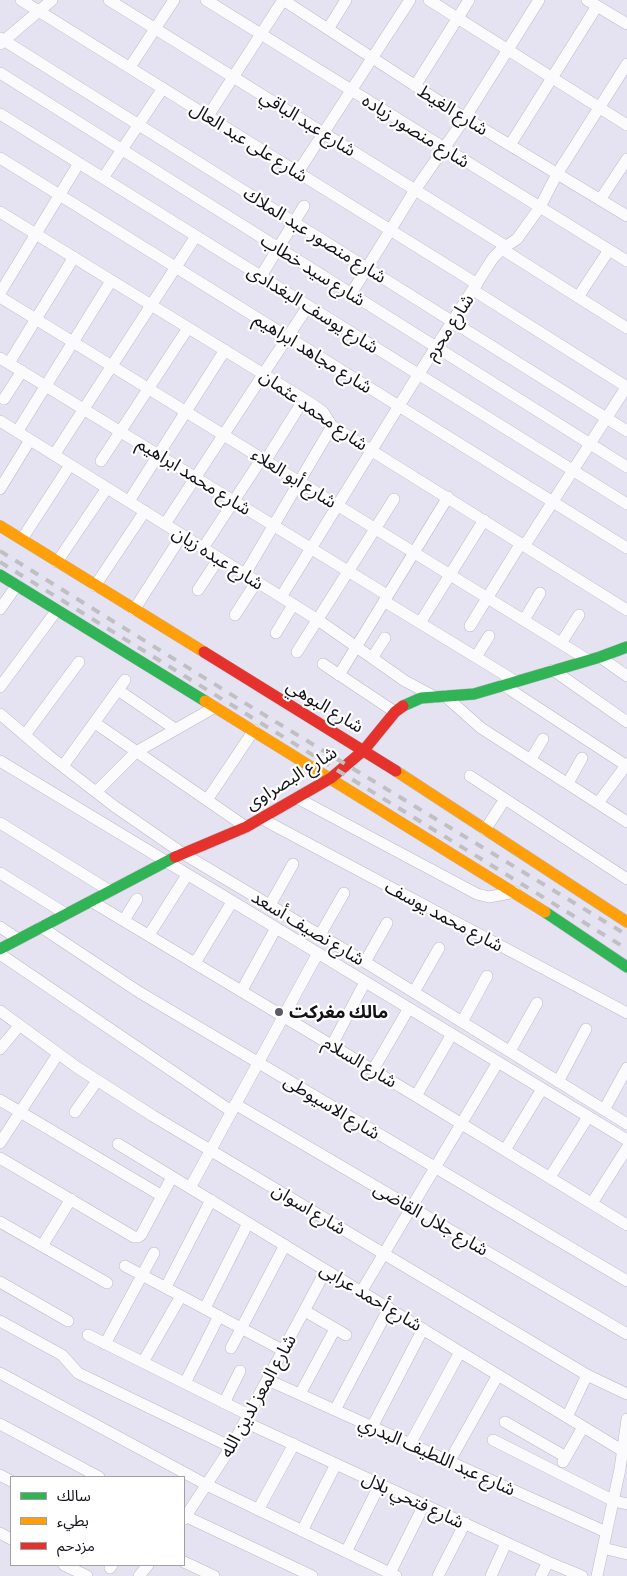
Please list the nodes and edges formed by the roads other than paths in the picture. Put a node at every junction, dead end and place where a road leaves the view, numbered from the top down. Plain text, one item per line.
1 (21, 0) edge
2 (52, 0) edge
3 (108, 0) edge
4 (174, 0) edge
5 (206, 0) edge
6 (283, 0) edge
7 (346, 0) edge
8 (410, 0) edge
9 (429, 0) edge
10 (469, 0) edge
11 (538, 0) edge
12 (592, 3) edge
13 (38, 11) junction
14 (458, 18) junction
15 (627, 24) edge
16 (154, 29) junction
17 (328, 29) junction
18 (261, 34) junction
19 (1, 41) edge
20 (508, 50) junction
21 (372, 58) junction
22 (627, 64) edge
23 (130, 67) junction
24 (0, 73) edge
25 (232, 77) junction
26 (552, 78) junction
27 (415, 86) junction
28 (163, 88) junction
29 (351, 90) junction
30 (600, 108) junction
31 (0, 114) edge
32 (208, 116) junction
33 (465, 118) junction
34 (138, 124) junction
35 (627, 125) edge
36 (324, 133) junction
37 (510, 145) junction
38 (445, 148) junction
39 (121, 149) junction
40 (0, 158) edge
41 (627, 159) edge
42 (80, 163) junction
43 (298, 172) junction
44 (557, 174) junction
45 (103, 178) junction
46 (415, 190) junction
47 (60, 196) junction
48 (600, 200) junction
49 (304, 206) dead end
50 (540, 207) junction
51 (0, 212) edge
52 (627, 216) edge
53 (294, 222) junction
54 (390, 230) junction
55 (36, 234) junction
56 (196, 236) junction
57 (278, 248) junction
58 (504, 248) junction
59 (609, 250) junction
60 (74, 258) junction
61 (627, 261) edge
62 (175, 268) junction
63 (367, 268) junction
64 (261, 276) junction
65 (111, 281) junction
66 (475, 287) junction
67 (350, 294) junction
68 (0, 295) edge
69 (578, 297) junction
70 (151, 305) junction
71 (308, 306) junction
72 (36, 319) junction
73 (453, 322) junction
74 (188, 328) junction
75 (627, 328) edge
76 (287, 337) junction
77 (73, 342) junction
78 (436, 347) junction
79 (225, 350) junction
80 (5, 361) edge
81 (112, 366) junction
82 (22, 371) junction
83 (264, 374) junction
84 (418, 375) junction
85 (46, 386) junction
86 (627, 386) edge
87 (149, 388) junction
88 (4, 399) dead end
89 (304, 399) junction
90 (399, 406) junction
91 (84, 409) junction
92 (186, 412) junction
93 (606, 418) junction
94 (0, 421) edge
95 (332, 426) junction
96 (120, 431) junction
97 (627, 431) edge
98 (17, 432) junction
99 (224, 435) junction
100 (30, 440) junction
101 (590, 444) junction
102 (372, 450) junction
103 (54, 455) junction
104 (159, 455) junction
105 (264, 459) junction
106 (101, 461) dead end
107 (70, 465) junction
108 (627, 467) edge
109 (573, 470) junction
110 (196, 478) junction
111 (300, 481) junction
112 (107, 488) junction
113 (0, 489) edge
114 (448, 497) junction
115 (394, 499) dead end
116 (129, 501) junction
117 (234, 501) junction
118 (552, 502) junction
119 (627, 504) edge
120 (338, 505) junction
121 (145, 511) junction
122 (484, 520) junction
123 (165, 524) junction
124 (274, 525) junction
125 (0, 526) edge
126 (376, 528) junction
127 (182, 535) junction
128 (22, 540) junction
129 (523, 544) junction
130 (204, 548) junction
131 (311, 548) junction
132 (627, 548) edge
133 (414, 552) junction
134 (219, 558) junction
135 (57, 562) junction
136 (348, 571) junction
137 (246, 574) junction
138 (450, 574) junction
139 (0, 575) edge
140 (257, 581) junction
141 (17, 585) junction
142 (95, 586) junction
143 (198, 590) dead end
144 (540, 593) dead end
145 (281, 597) junction
146 (385, 598) junction
147 (488, 598) junction
148 (293, 604) junction
149 (0, 609) edge
150 (57, 610) junction
151 (134, 610) junction
152 (627, 610) edge
153 (236, 615) dead end
154 (579, 615) dead end
155 (318, 620) junction
156 (524, 620) junction
157 (420, 623) junction
158 (470, 626) dead end
159 (276, 633) dead end
160 (489, 636) dead end
161 (385, 638) dead end
162 (562, 643) junction
163 (356, 646) junction
164 (627, 647) edge
165 (297, 652) dead end
166 (476, 657) junction
167 (600, 657) junction
168 (372, 658) junction
169 (588, 660) junction
170 (78, 662) dead end
171 (323, 664) dead end
172 (553, 670) junction
173 (338, 675) junction
174 (627, 676) edge
175 (125, 680) dead end
176 (515, 681) junction
177 (503, 685) junction
178 (0, 686) edge
179 (118, 690) junction
180 (440, 696) junction
181 (215, 707) junction
182 (394, 712) junction
183 (0, 714) edge
184 (627, 722) edge
185 (95, 723) junction
186 (175, 729) junction
187 (254, 730) junction
188 (25, 735) junction
189 (543, 739) dead end
190 (364, 750) junction
191 (136, 752) junction
192 (582, 758) dead end
193 (531, 759) junction
194 (0, 761) edge
195 (627, 765) edge
196 (63, 766) junction
197 (470, 776) dead end
198 (330, 778) junction
199 (568, 783) junction
200 (96, 792) junction
201 (297, 798) junction
202 (505, 799) junction
203 (207, 800) junction
204 (598, 803) junction
205 (262, 819) junction
206 (627, 822) edge
207 (0, 823) edge
208 (246, 827) junction
209 (485, 830) junction
210 (182, 852) junction
211 (165, 862) junction
212 (293, 864) dead end
213 (0, 873) edge
214 (187, 875) junction
215 (627, 879) edge
216 (110, 891) junction
217 (515, 892) junction
218 (344, 893) dead end
219 (137, 899) dead end
220 (91, 901) junction
221 (232, 902) junction
222 (270, 905) junction
223 (66, 914) junction
224 (124, 920) junction
225 (627, 922) edge
226 (387, 923) dead end
227 (0, 927) edge
228 (41, 927) junction
229 (276, 928) junction
230 (149, 934) junction
231 (320, 935) junction
232 (18, 939) junction
233 (439, 948) dead end
234 (0, 949) edge
235 (318, 953) junction
236 (0, 954) edge
237 (365, 962) junction
238 (195, 963) junction
239 (627, 967) edge
240 (487, 976) dead end
241 (365, 982) junction
242 (242, 990) junction
243 (414, 992) junction
244 (537, 1003) dead end
245 (409, 1008) junction
246 (0, 1011) edge
247 (627, 1013) edge
248 (283, 1015) junction
249 (462, 1022) junction
250 (20, 1026) junction
251 (586, 1029) dead end
252 (452, 1034) junction
253 (332, 1045) junction
254 (0, 1049) edge
255 (510, 1051) junction
256 (58, 1054) junction
257 (258, 1062) junction
258 (498, 1062) junction
259 (627, 1068) edge
260 (373, 1070) junction
261 (97, 1081) junction
262 (558, 1082) junction
263 (542, 1089) junction
264 (416, 1096) junction
265 (0, 1100) edge
266 (233, 1108) junction
267 (604, 1110) junction
268 (19, 1112) junction
269 (75, 1112) dead end
270 (588, 1117) junction
271 (461, 1123) junction
272 (627, 1124) edge
273 (627, 1140) edge
274 (0, 1142) edge
275 (118, 1144) dead end
276 (627, 1148) edge
277 (210, 1150) junction
278 (505, 1150) junction
279 (0, 1158) edge
280 (435, 1166) junction
281 (172, 1177) junction
282 (550, 1177) junction
283 (190, 1188) junction
284 (162, 1196) junction
285 (71, 1200) junction
286 (211, 1200) junction
287 (592, 1203) junction
288 (411, 1207) junction
289 (0, 1222) edge
290 (248, 1223) junction
291 (627, 1225) edge
292 (285, 1245) junction
293 (42, 1246) junction
294 (154, 1253) dead end
295 (384, 1253) junction
296 (125, 1266) dead end
297 (326, 1270) junction
298 (142, 1275) junction
299 (627, 1281) edge
300 (0, 1282) edge
301 (107, 1283) dead end
302 (166, 1287) junction
303 (361, 1292) junction
304 (181, 1296) junction
305 (205, 1308) junction
306 (389, 1308) junction
307 (305, 1311) junction
308 (219, 1316) junction
309 (0, 1321) edge
310 (68, 1321) dead end
311 (241, 1328) junction
312 (335, 1329) junction
313 (423, 1329) junction
314 (627, 1334) edge
315 (88, 1335) dead end
316 (346, 1335) dead end
317 (105, 1344) junction
318 (231, 1348) dead end
319 (284, 1350) junction
320 (460, 1352) junction
321 (143, 1362) junction
322 (240, 1371) dead end
323 (0, 1374) edge
324 (587, 1374) junction
325 (498, 1376) junction
326 (268, 1380) junction
327 (185, 1383) junction
328 (300, 1394) junction
329 (627, 1394) edge
330 (224, 1403) junction
331 (335, 1410) junction
332 (247, 1418) junction
333 (567, 1418) junction
334 (505, 1422) dead end
335 (0, 1424) edge
336 (627, 1425) edge
337 (372, 1427) junction
338 (583, 1427) junction
339 (493, 1440) dead end
340 (294, 1444) junction
341 (410, 1444) junction
342 (231, 1447) junction
343 (623, 1451) junction
344 (566, 1457) junction
345 (449, 1462) junction
346 (336, 1464) junction
347 (624, 1470) edge
348 (557, 1472) junction
349 (97, 1476) edge
350 (380, 1484) junction
351 (207, 1485) junction
352 (614, 1501) junction
353 (627, 1504) edge
354 (424, 1505) junction
355 (258, 1510) junction
356 (185, 1518) edge
357 (465, 1524) junction
358 (302, 1530) junction
359 (606, 1532) junction
360 (506, 1543) junction
361 (603, 1548) junction
362 (346, 1552) junction
363 (627, 1554) edge
364 (185, 1562) edge
365 (548, 1562) junction
366 (66, 1566) edge
367 (147, 1566) edge
368 (393, 1574) edge
369 (87, 1576) edge
370 (139, 1576) edge
371 (214, 1576) edge
372 (312, 1576) edge
373 (438, 1576) edge
374 (491, 1576) edge
375 (541, 1576) edge
376 (582, 1576) edge
377 (597, 1576) edge

1 - 13 street, شارع على عبد العال
2 - 13 street
3 - 16 street, شارع عبد الباقي
4 - 16 street
5 - 18 street, شارع منصور زياده
6 - 17 street, شارع الغيط
6 - 18 street
7 - 17 street
8 - 21 street
9 - 14 street
10 - 14 street
11 - 20 street
12 - 15 street
12 - 26 street
13 - 19 street
13 - 23 street, شارع على عبد العال
14 - 20 street
14 - 27 street
16 - 23 street
16 - 25 street, شارع عبد الباقي
17 - 21 street, شارع الغيط
18 - 25 street
18 - 29 street, شارع منصور زياده
19 - 34 street, شارع منصور عبد الملاك
20 - 26 street
20 - 33 street
21 - 27 street, شارع الغيط
21 - 29 street
22 - 30 street, شارع محرم
23 - 28 street, شارع على عبد العال
24 - 39 street, شارع سيد خطاب
25 - 32 street
25 - 36 street, شارع عبد الباقي
26 - 30 street
26 - 37 street
27 - 33 street, شارع الغيط
28 - 32 street, شارع على عبد العال
28 - 34 street
29 - 36 street
29 - 38 street, شارع منصور زياده
30 - 35 street
30 - 44 street, شارع محرم
31 - 42 street, شارع يوسف البغدادى
32 - 43 street, شارع على عبد العال
33 - 37 street, شارع الغيط
33 - 38 street
34 - 39 street
34 - 53 street, شارع منصور عبد الملاك
36 - 43 street
36 - 46 street, شارع عبد الباقي
37 - 44 street, شارع الغيط
38 - 46 street
38 - 50 street, شارع منصور زياده
39 - 45 street
39 - 57 street, شارع سيد خطاب
40 - 47 street, شارع مجاهد ابراهيم
41 - 48 street
42 - 45 street, شارع يوسف البغدادى
42 - 47 street
43 - 54 street, شارع على عبد العال
44 - 48 street, شارع الغيط
44 - 50 street, شارع محرم
45 - 56 street, شارع يوسف البغدادى
46 - 54 street
46 - 58 street, شارع عبد الباقي
47 - 55 street
47 - 62 street, شارع مجاهد ابراهيم
48 - 52 street, شارع الغيط
49 - 53 street
50 - 58 street, شارع محرم
50 - 59 street, شارع منصور زياده
51 - 55 street, شارع محمد عثمان
53 - 57 street
53 - 63 street, شارع منصور عبد الملاك
54 - 63 street
54 - 66 street, شارع على عبد العال
55 - 60 street, شارع محمد عثمان
55 - 68 street
56 - 62 street
56 - 64 street, شارع يوسف البغدادى
57 - 64 street
57 - 67 street, شارع سيد خطاب
58 - 66 street, شارع محرم
58 - 69 street, شارع عبد الباقي
59 - 61 street, شارع منصور زياده
59 - 69 street
60 - 65 street, شارع محمد عثمان
60 - 72 street
62 - 70 street
62 - 76 street, شارع مجاهد ابراهيم
63 - 67 street
63 - 73 street, شارع منصور عبد الملاك
64 - 71 street, شارع يوسف البغدادى
65 - 70 street, شارع محمد عثمان
65 - 77 street
66 - 73 street, شارع محرم
66 - 86 street, شارع على عبد العال
67 - 78 street, شارع سيد خطاب
68 - 72 street, شارع أبو العلاء
69 - 75 street, شارع عبد الباقي
70 - 74 street, شارع محمد عثمان
70 - 81 street
71 - 76 street
71 - 84 street, شارع يوسف البغدادى
72 - 77 street, شارع أبو العلاء
72 - 80 street
73 - 78 street, شارع محرم
73 - 93 street, شارع منصور عبد الملاك
74 - 79 street, شارع محمد عثمان
74 - 87 street
76 - 83 street
76 - 90 street, شارع مجاهد ابراهيم
77 - 81 street, شارع أبو العلاء
77 - 85 street
78 - 84 street, شارع محرم
78 - 101 street, شارع سيد خطاب
79 - 83 street, شارع محمد عثمان
79 - 92 street
80 - 82 street, شارع محمد ابراهيم
81 - 87 street, شارع أبو العلاء
81 - 91 street
82 - 85 street, شارع محمد ابراهيم
82 - 88 street
83 - 89 street, شارع محمد عثمان
83 - 99 street
84 - 90 street, شارع محرم
84 - 109 street, شارع يوسف البغدادى
85 - 91 street, شارع محمد ابراهيم
85 - 98 street
86 - 93 street
87 - 92 street, شارع أبو العلاء
87 - 96 street
89 - 95 street, شارع محمد عثمان
89 - 105 street
90 - 102 street, شارع محرم
90 - 118 street, شارع مجاهد ابراهيم
91 - 96 street, شارع محمد ابراهيم
91 - 103 street
92 - 99 street, شارع أبو العلاء
92 - 104 street
93 - 97 street, شارع منصور عبد الملاك
93 - 101 street
94 - 98 street, شارع عبده زيان
95 - 102 street, شارع محمد عثمان
95 - 111 street
96 - 104 street, شارع محمد ابراهيم
96 - 106 street
98 - 100 street, شارع عبده زيان
99 - 105 street, شارع أبو العلاء
99 - 110 street
100 - 103 street, شارع عبده زيان
100 - 113 street
101 - 108 street, شارع سيد خطاب
101 - 109 street
102 - 114 street, شارع محمد عثمان
102 - 120 street, شارع محرم
103 - 107 street, شارع عبده زيان
104 - 110 street, شارع محمد ابراهيم
104 - 116 street
105 - 111 street, شارع أبو العلاء
105 - 117 street
107 - 112 street, شارع عبده زيان
107 - 128 street
109 - 118 street
109 - 119 street, شارع يوسف البغدادى
110 - 117 street, شارع محمد ابراهيم
110 - 123 street
111 - 120 street, شارع أبو العلاء
111 - 124 street
112 - 116 street, شارع عبده زيان
112 - 135 street
114 - 122 street, شارع محمد عثمان
114 - 133 street
115 - 126 street
116 - 121 street, شارع عبده زيان
117 - 124 street, شارع محمد ابراهيم
117 - 130 street
118 - 129 street
118 - 132 street, شارع مجاهد ابراهيم
120 - 126 street, شارع أبو العلاء
120 - 131 street, شارع محرم
121 - 123 street, شارع عبده زيان
121 - 142 street
122 - 129 street, شارع محمد عثمان
122 - 138 street
123 - 127 street, شارع عبده زيان
124 - 131 street, شارع محمد ابراهيم
124 - 137 street
125 - 128 street, شارع البوهي
126 - 133 street, شارع أبو العلاء
126 - 136 street
127 - 130 street, شارع عبده زيان
127 - 151 street
128 - 135 street, شارع البوهي
129 - 147 street
129 - 152 street, شارع محمد عثمان
130 - 134 street, شارع عبده زيان
131 - 136 street, شارع محمد ابراهيم
131 - 145 street, شارع محرم
133 - 138 street, شارع أبو العلاء
133 - 146 street
134 - 137 street, شارع عبده زيان
134 - 143 street
135 - 142 street, شارع البوهي
136 - 146 street, شارع محمد ابراهيم
136 - 155 street
137 - 140 street, شارع عبده زيان
138 - 147 street, شارع أبو العلاء
138 - 157 street
139 - 141 street
140 - 145 street, شارع عبده زيان
140 - 153 street
141 - 149 street
141 - 150 street
142 - 151 street, شارع البوهي
144 - 156 street
145 - 148 street, شارع عبده زيان
146 - 157 street, شارع محمد ابراهيم
146 - 163 street
147 - 156 street, شارع أبو العلاء
147 - 158 street
148 - 155 street, شارع عبده زيان
148 - 159 street
150 - 178 street
150 - 181 street
151 - 190 street, شارع البوهي
154 - 162 street
155 - 163 street, شارع عبده زيان
155 - 165 street
156 - 162 street, شارع أبو العلاء
157 - 166 street, شارع محمد ابراهيم
160 - 166 street
161 - 168 street
162 - 169 street, شارع أبو العلاء
163 - 168 street, شارع عبده زيان
163 - 173 street
164 - 167 street, شارع البصراوى
166 - 176 street, شارع محمد ابراهيم
167 - 169 street, شارع البصراوى
167 - 174 street
168 - 180 street, شارع عبده زيان
169 - 172 street, شارع البصراوى
170 - 188 street
171 - 173 street
172 - 176 street, شارع البصراوى
172 - 184 street
173 - 182 street
175 - 179 street
176 - 177 street, شارع البصراوى
177 - 180 street, شارع البصراوى
177 - 195 street
179 - 185 street
179 - 186 street
180 - 182 street, شارع البصراوى
180 - 193 street, شارع عبده زيان
181 - 186 street
181 - 187 street
182 - 190 street, شارع البصراوى
183 - 188 street, شارع نصيف أسعد
185 - 191 street
185 - 196 street
186 - 191 street
187 - 198 street
187 - 203 street
188 - 196 street, شارع نصيف أسعد
189 - 193 street
190 - 198 street, شارع البصراوى
190 - 209 street, شارع البوهي
191 - 200 street
191 - 203 street
192 - 199 street
193 - 199 street, شارع عبده زيان
194 - 211 street, شارع نصيف أسعد
195 - 204 street
196 - 200 street, شارع نصيف أسعد
197 - 202 street
198 - 201 street, شارع البصراوى
198 - 217 street
199 - 204 street, شارع عبده زيان
200 - 210 street, شارع نصيف أسعد
201 - 205 street, شارع البصراوى
201 - 217 street
202 - 209 street
202 - 215 street
203 - 208 street
204 - 206 street, شارع عبده زيان
205 - 208 street, شارع البصراوى
205 - 247 street, شارع محمد يوسف
207 - 216 street
208 - 210 street, شارع البصراوى
209 - 225 street, شارع البوهي
210 - 211 street, شارع البصراوى
210 - 222 street, شارع نصيف أسعد
211 - 214 street, شارع نصيف أسعد
211 - 216 street, شارع البصراوى
212 - 222 street
213 - 223 street
214 - 221 street, شارع نصيف أسعد
214 - 230 street
216 - 220 street, شارع البصراوى
217 - 239 street
218 - 231 street
219 - 224 street
220 - 223 street, شارع البصراوى
220 - 224 street, شارع السلام
221 - 229 street, شارع نصيف أسعد
221 - 238 street
222 - 231 street, شارع نصيف أسعد
223 - 228 street, شارع البصراوى
224 - 230 street, شارع السلام
226 - 237 street
227 - 232 street
228 - 232 street, شارع البصراوى
228 - 257 street, شارع الاسيوطى
229 - 235 street, شارع نصيف أسعد
229 - 242 street
230 - 238 street, شارع السلام
231 - 237 street, شارع نصيف أسعد
232 - 234 street, شارع البصراوى
233 - 243 street
235 - 241 street, شارع نصيف أسعد
235 - 248 street
236 - 266 street, شارع جلال القاضى
237 - 243 street, شارع نصيف أسعد
238 - 242 street, شارع السلام
240 - 249 street
241 - 245 street, شارع نصيف أسعد
241 - 253 street
242 - 248 street, شارع السلام
243 - 249 street, شارع نصيف أسعد
244 - 255 street
245 - 252 street, شارع نصيف أسعد
245 - 260 street
246 - 250 street, شارع اسوان
248 - 253 street, شارع السلام
248 - 257 street
249 - 255 street, شارع نصيف أسعد
250 - 254 street
250 - 256 street, شارع اسوان
251 - 262 street
252 - 258 street, شارع نصيف أسعد
252 - 264 street
253 - 260 street, شارع السلام
255 - 262 street, شارع نصيف أسعد
256 - 261 street, شارع اسوان
256 - 268 street
257 - 266 street
257 - 280 street, شارع الاسيوطى
258 - 263 street, شارع نصيف أسعد
258 - 271 street
259 - 267 street
260 - 264 street, شارع السلام
261 - 269 street
261 - 277 street, شارع اسوان
262 - 267 street, شارع نصيف أسعد
263 - 270 street, شارع نصيف أسعد
263 - 278 street
264 - 271 street, شارع السلام
265 - 268 street
266 - 277 street
266 - 288 street, شارع جلال القاضى
267 - 272 street, شارع نصيف أسعد
268 - 274 street
268 - 284 street
270 - 273 street, شارع نصيف أسعد
270 - 282 street
271 - 278 street, شارع السلام
271 - 280 street
275 - 281 street, شارع أحمد عرابى
276 - 287 street
277 - 283 street
277 - 295 street, شارع اسوان
278 - 282 street, شارع السلام
279 - 285 street
280 - 288 street
280 - 299 street, شارع الاسيوطى
281 - 283 street, شارع أحمد عرابى
281 - 284 street
282 - 287 street, شارع السلام
283 - 286 street, شارع أحمد عرابى
284 - 285 street
285 - 293 street
286 - 290 street, شارع أحمد عرابى
286 - 302 street
287 - 291 street, شارع السلام
288 - 295 street
288 - 314 street, شارع جلال القاضى
289 - 293 street
290 - 292 street, شارع أحمد عرابى
290 - 305 street
292 - 297 street, شارع أحمد عرابى
292 - 311 street
293 - 301 street
294 - 298 street
295 - 303 street
295 - 324 street, شارع اسوان
296 - 298 street
297 - 303 street, شارع أحمد عرابى
297 - 307 street, شارع المعز لدين الله
298 - 302 street
298 - 317 street
300 - 310 street
302 - 304 street
303 - 306 street, شارع أحمد عرابى
304 - 305 street
304 - 321 street
305 - 308 street
306 - 313 street, شارع أحمد عرابى
306 - 331 street
307 - 312 street
307 - 319 street, شارع المعز لدين الله
308 - 311 street
308 - 327 street
309 - 342 street
311 - 318 street
311 - 319 street
312 - 316 street
312 - 328 street
313 - 320 street, شارع أحمد عرابى
313 - 337 street
315 - 317 street, شارع فتحي بلال
317 - 321 street, شارع فتحي بلال
319 - 326 street, شارع المعز لدين الله
320 - 325 street, شارع أحمد عرابى
320 - 341 street
321 - 327 street, شارع فتحي بلال
322 - 330 street
323 - 351 street
324 - 329 street, شارع اسوان
324 - 333 street
325 - 333 street, شارع أحمد عرابى
325 - 345 street
326 - 328 street, شارع عبد اللطيف البدري
326 - 332 street, شارع المعز لدين الله
327 - 330 street, شارع فتحي بلال
328 - 331 street, شارع عبد اللطيف البدري
330 - 332 street, شارع فتحي بلال
331 - 337 street, شارع عبد اللطيف البدري
332 - 340 street, شارع فتحي بلال
332 - 342 street, شارع المعز لدين الله
333 - 338 street, شارع أحمد عرابى
334 - 344 street
335 - 349 street
336 - 343 street
337 - 341 street, شارع عبد اللطيف البدري
338 - 343 street, شارع أحمد عرابى
338 - 344 street
339 - 348 street
340 - 346 street, شارع فتحي بلال
340 - 355 street
341 - 345 street, شارع عبد اللطيف البدري
342 - 351 street, شارع المعز لدين الله
343 - 347 street
344 - 348 street
345 - 359 street, شارع عبد اللطيف البدري
346 - 350 street, شارع فتحي بلال
346 - 358 street
347 - 352 street
348 - 352 street
350 - 354 street, شارع فتحي بلال
350 - 362 street
351 - 355 street
351 - 356 street, شارع المعز لدين الله
352 - 353 street
352 - 359 street
354 - 357 street, شارع فتحي بلال
354 - 368 street
355 - 358 street
356 - 372 street
357 - 360 street, شارع فتحي بلال
357 - 373 street
358 - 362 street
359 - 361 street
360 - 365 street, شارع فتحي بلال
360 - 374 street
361 - 363 street
361 - 377 street
362 - 368 street
364 - 371 street
365 - 375 street
365 - 376 street, شارع فتحي بلال
366 - 369 street
367 - 370 street

